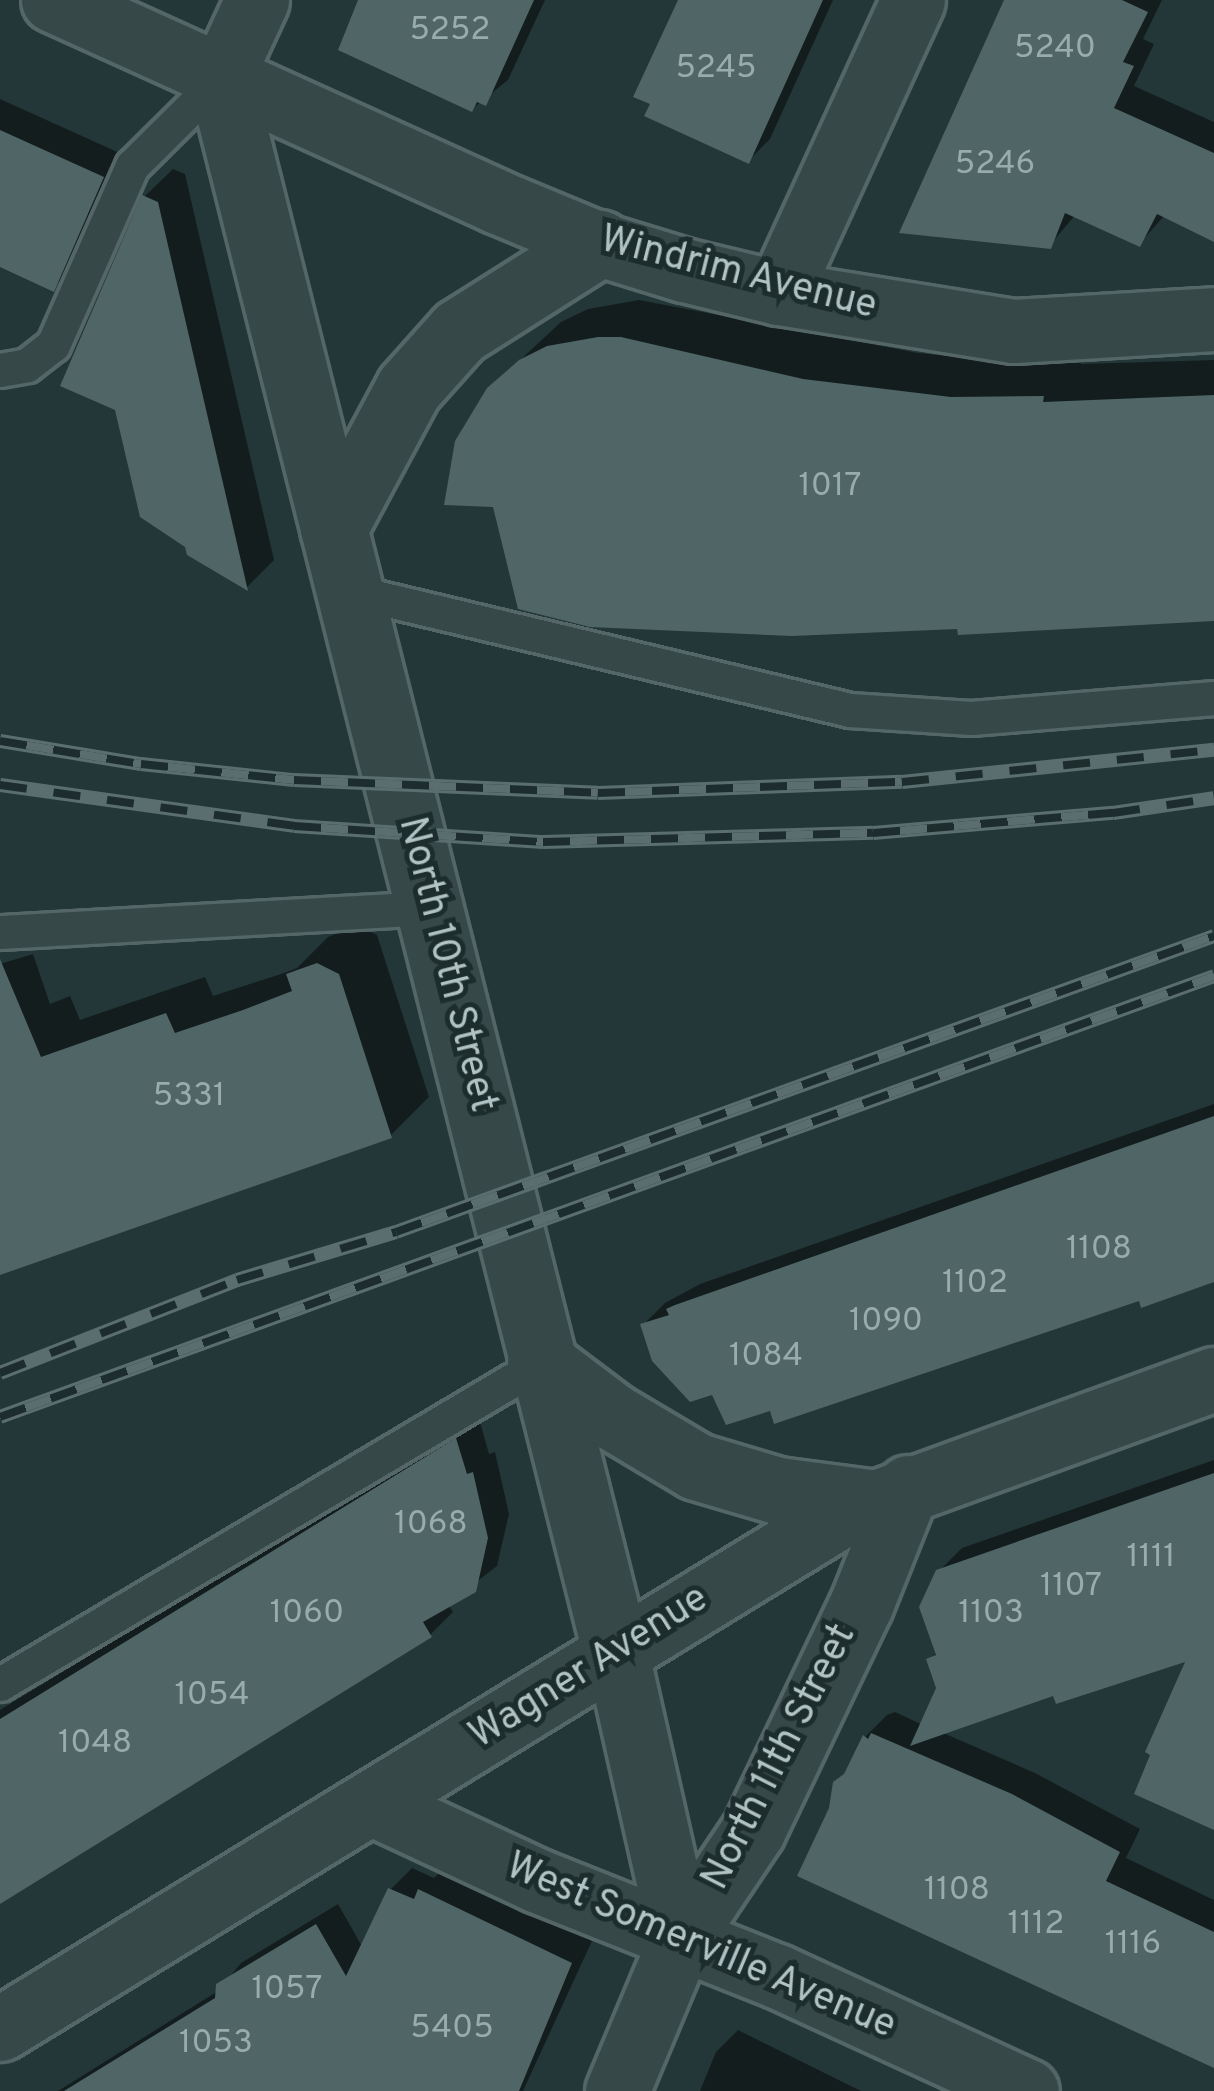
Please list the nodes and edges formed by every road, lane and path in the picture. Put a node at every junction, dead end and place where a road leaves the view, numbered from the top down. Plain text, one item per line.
1 (52, 0) edge
2 (256, 0) edge
3 (913, 0) edge
4 (221, 78) junction
5 (598, 244) junction
6 (778, 293) junction
7 (1214, 319) edge
8 (0, 370) edge
9 (334, 529) junction
10 (350, 591) junction
11 (1214, 698) edge
12 (430, 908) junction
13 (0, 932) edge
14 (541, 1364) junction
15 (1214, 1379) edge
16 (889, 1495) junction
17 (616, 1650) junction
18 (0, 1684) edge
19 (373, 1804) junction
20 (681, 1938) junction
21 (0, 2030) edge
22 (617, 2091) edge
23 (1027, 2091) edge

1 - 4 street, Windrim Avenue
2 - 4 street
3 - 6 street
4 - 5 street, Windrim Avenue
4 - 8 lane
4 - 9 street, North 10th Street
5 - 6 street, Windrim Avenue
5 - 9 street
6 - 7 street, Windrim Avenue
9 - 10 street, North 10th Street
10 - 11 lane
10 - 12 street, North 10th Street
12 - 13 lane
12 - 14 street, North 10th Street
14 - 16 street
14 - 17 street, North 10th Street
14 - 18 lane
15 - 16 street, Wagner Avenue
16 - 17 street, Wagner Avenue
16 - 20 street, North 11th Street
17 - 19 street, Wagner Avenue
17 - 20 street, North 10th Street
19 - 20 street, West Somerville Avenue
19 - 21 street, Wagner Avenue
20 - 22 street, North 11th Street
20 - 23 street, West Somerville Avenue

